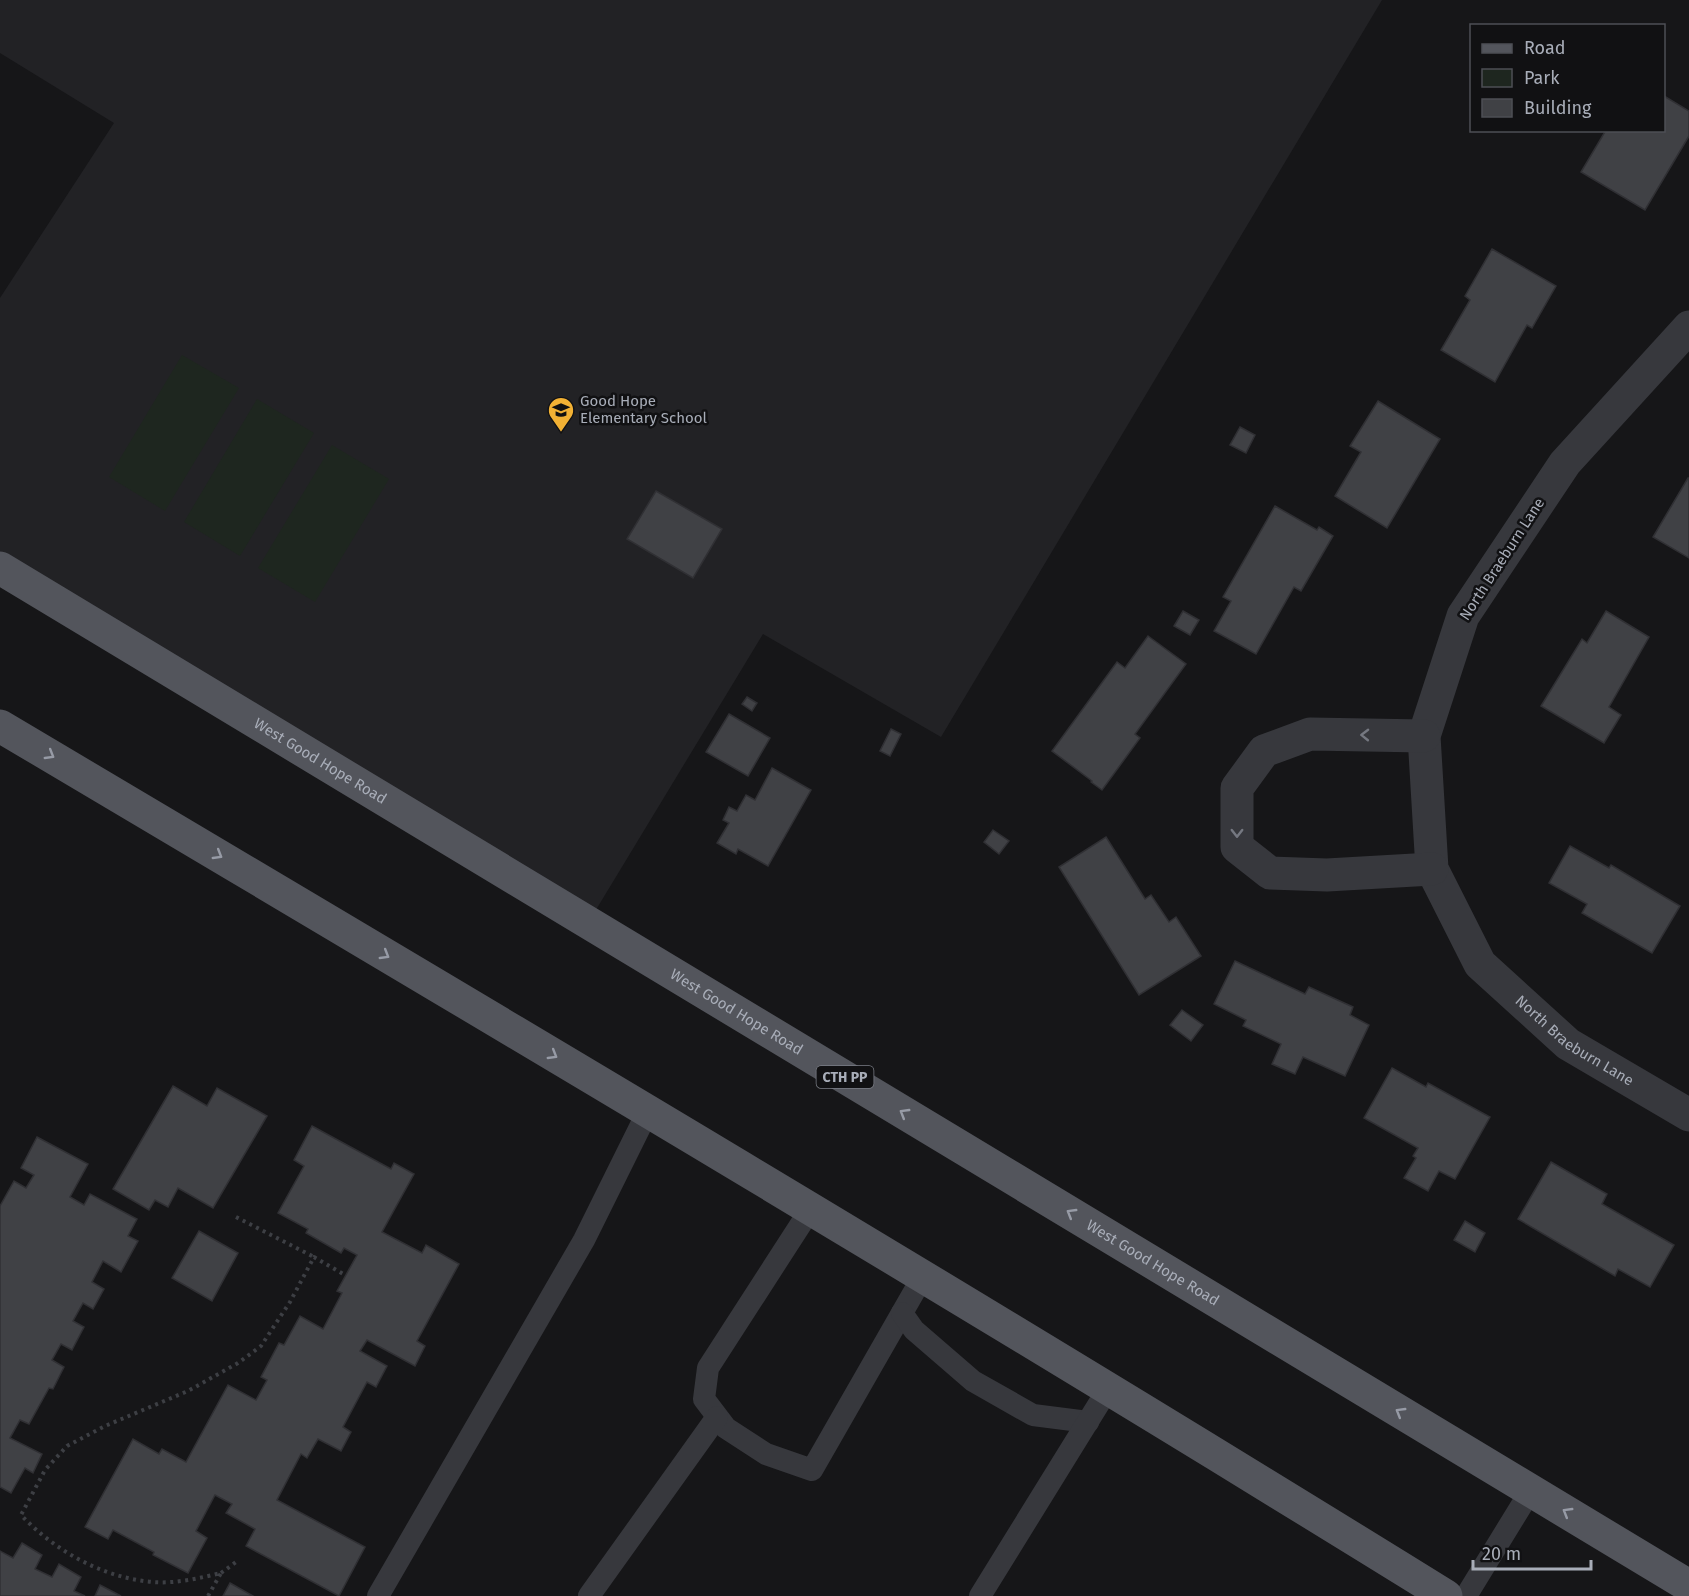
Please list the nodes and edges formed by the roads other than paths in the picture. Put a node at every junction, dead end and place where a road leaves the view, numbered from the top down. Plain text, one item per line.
1 (1689, 327) edge
2 (0, 568) edge
3 (0, 726) edge
4 (1424, 736) junction
5 (1432, 869) junction
6 (648, 1112) junction
7 (1689, 1115) edge
8 (810, 1210) junction
9 (922, 1278) junction
10 (902, 1313) junction
11 (1108, 1389) junction
12 (717, 1417) junction
13 (1088, 1422) junction
14 (1531, 1490) junction
15 (1689, 1586) edge
16 (378, 1596) edge
17 (589, 1596) edge
18 (980, 1596) edge
19 (1446, 1596) edge
20 (1466, 1596) edge

1 - 4 street, North Braeburn Lane
14 -> 2 main road, West Good Hope Road / CTH PP
3 -> 6 main road
4 - 5 street, North Braeburn Lane
4 -> 5 street
5 - 7 street, North Braeburn Lane
6 - 8 main road
6 - 16 lane
8 - 9 main road
8 - 12 lane
9 - 10 lane
9 - 11 main road
10 - 12 lane
10 - 13 lane
11 - 13 lane
11 - 19 main road
12 - 17 lane
13 - 18 lane
15 -> 14 main road, West Good Hope Road / CTH PP
14 - 20 lane

